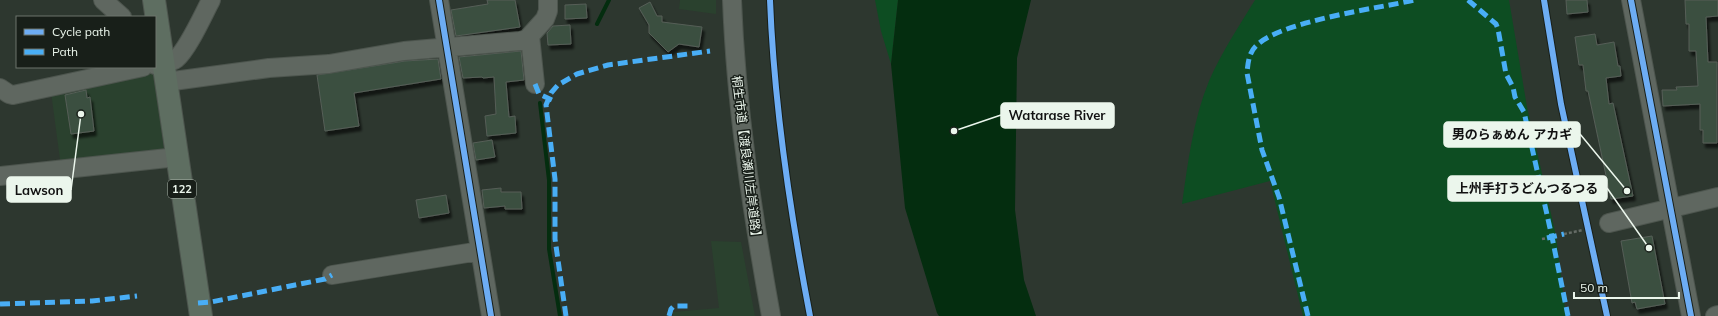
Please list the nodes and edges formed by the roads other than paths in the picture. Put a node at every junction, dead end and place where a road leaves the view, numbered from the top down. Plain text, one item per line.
1 (103, 0) edge
2 (154, 0) edge
3 (211, 0) edge
4 (439, 0) edge
5 (548, 0) edge
6 (732, 0) edge
7 (1632, 0) edge
8 (121, 16) edge
9 (155, 16) edge
10 (530, 36) junction
11 (156, 46) edge
12 (446, 47) junction
13 (157, 69) edge
14 (535, 84) dead end
15 (0, 88) edge
16 (177, 157) junction
17 (0, 176) edge
18 (1718, 198) edge
19 (1671, 209) junction
20 (1609, 223) dead end
21 (480, 251) junction
22 (332, 275) dead end
23 (1718, 315) edge
24 (201, 316) edge
25 (491, 316) edge
26 (772, 316) edge
27 (1691, 316) edge
28 (1715, 316) edge

1 - 8 street
2 - 9 highway, 122
3 - 13 street
4 - 12 street
5 - 10 street
6 - 26 street, 桐生市道【渡良瀬川左岸道路】
7 - 19 street
10 - 12 street
10 - 14 street
11 - 13 highway, 122
12 - 13 street
12 - 21 street
13 - 15 street
13 - 16 highway, 122
16 - 17 street
16 - 24 highway, 122
18 - 19 street
19 - 20 street
19 - 27 street
21 - 22 street
21 - 25 street
23 - 28 street

